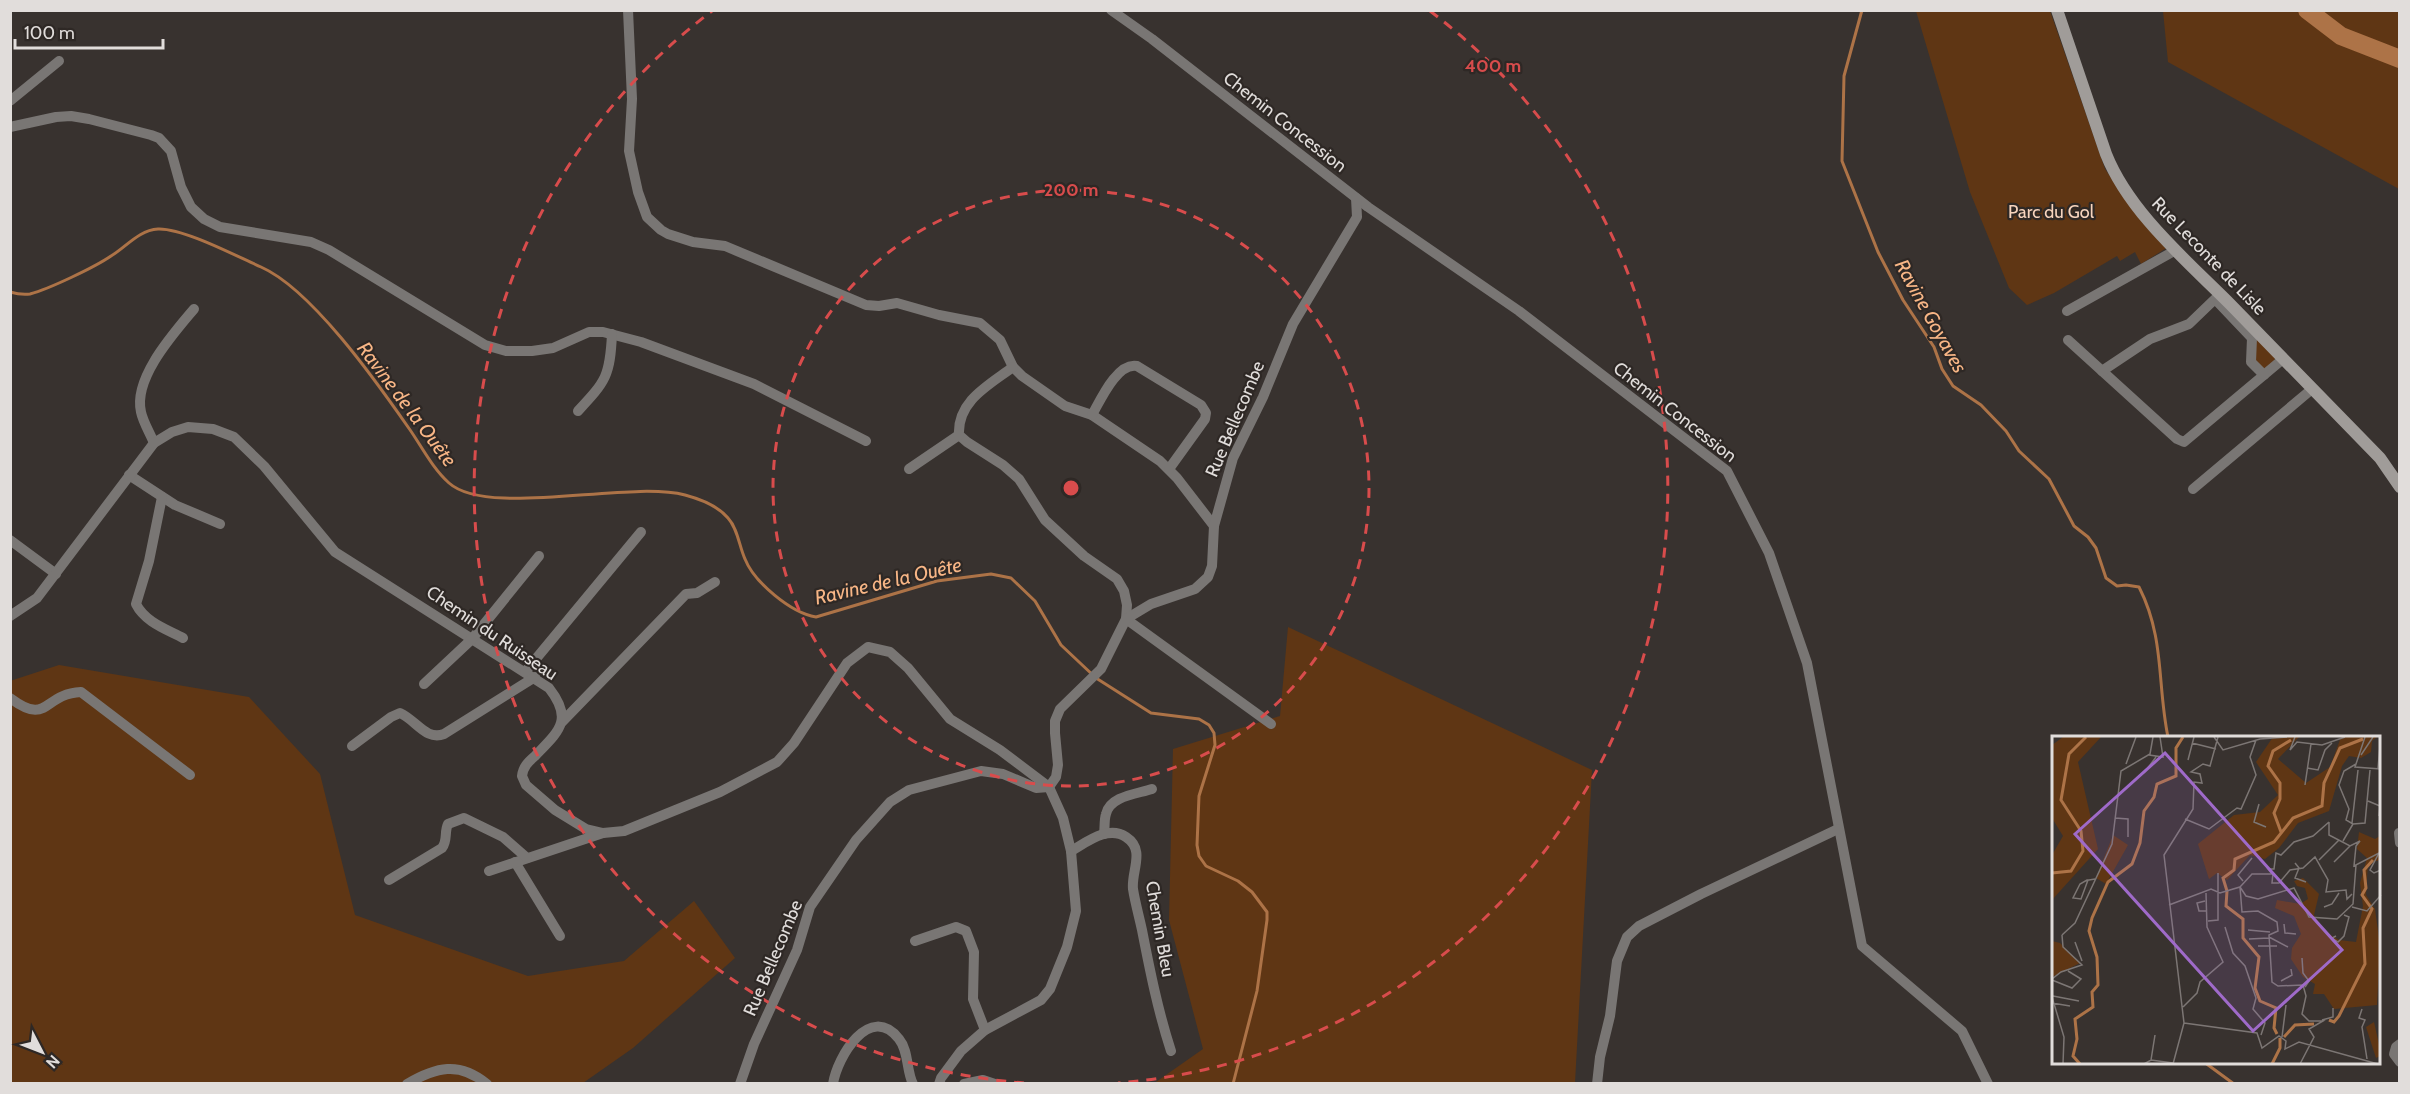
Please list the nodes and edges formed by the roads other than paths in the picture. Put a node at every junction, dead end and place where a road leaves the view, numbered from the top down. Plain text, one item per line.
1 (628, 10) edge
2 (1111, 10) edge
3 (2057, 10) edge
4 (59, 61) dead end
5 (10, 101) edge
6 (10, 127) edge
7 (1356, 198) junction
8 (2176, 250) junction
9 (194, 309) dead end
10 (2067, 311) dead end
11 (612, 334) junction
12 (2068, 340) dead end
13 (2283, 359) junction
14 (1013, 367) junction
15 (2102, 371) junction
16 (2264, 375) junction
17 (2312, 389) junction
18 (578, 411) dead end
19 (1092, 415) junction
20 (959, 435) junction
21 (866, 441) dead end
22 (154, 443) junction
23 (909, 469) dead end
24 (1169, 469) junction
25 (129, 475) junction
26 (2400, 487) edge
27 (2193, 489) dead end
28 (162, 497) junction
29 (220, 524) dead end
30 (1214, 526) junction
31 (641, 532) dead end
32 (10, 540) edge
33 (539, 556) dead end
34 (56, 574) junction
35 (715, 582) dead end
36 (10, 616) edge
37 (1126, 619) junction
38 (183, 638) dead end
39 (472, 639) junction
40 (530, 675) junction
41 (424, 684) dead end
42 (10, 698) edge
43 (562, 722) junction
44 (1271, 724) dead end
45 (352, 746) dead end
46 (190, 775) dead end
47 (1049, 787) junction
48 (1152, 789) dead end
49 (1838, 829) junction
50 (603, 833) junction
51 (2399, 833) edge
52 (1104, 834) junction
53 (2400, 843) edge
54 (1071, 851) junction
55 (527, 858) junction
56 (515, 862) junction
57 (489, 871) dead end
58 (389, 880) dead end
59 (560, 936) dead end
60 (915, 941) dead end
61 (985, 1030) junction
62 (2400, 1044) edge
63 (1171, 1051) dead end
64 (2400, 1062) edge
65 (407, 1083) edge
66 (487, 1083) edge
67 (740, 1083) edge
68 (833, 1083) edge
69 (913, 1083) edge
70 (939, 1083) edge
71 (964, 1083) edge
72 (995, 1083) edge
73 (1597, 1083) edge
74 (1988, 1083) edge

1 - 14 street
2 - 7 street, Chemin Concession
3 - 8 main road, Rue Leconte de Lisle
4 - 5 street
6 - 11 street
7 - 30 street, Rue Bellecombe
7 - 49 street, Chemin Concession
8 - 10 street
8 - 13 main road, Rue Leconte de Lisle
9 - 22 street
11 - 18 street
11 - 21 street
12 - 15 street
13 - 16 street
13 - 17 main road, Rue Leconte de Lisle
14 - 19 street
14 - 20 street
15 - 16 street
15 - 16 street
17 - 26 main road, Rue Leconte de Lisle
17 - 27 street
19 - 24 street
19 - 24 street
20 - 23 street
20 - 37 street
22 - 25 street, Chemin du Ruisseau
22 - 39 street, Chemin du Ruisseau
24 - 30 street
25 - 28 street
25 - 34 street, Chemin du Ruisseau
28 - 29 street
28 - 38 street
30 - 37 street, Rue Bellecombe
31 - 40 street
32 - 34 street
33 - 39 street
34 - 36 street, Chemin du Ruisseau
35 - 43 street
37 - 44 street
37 - 47 street
39 - 40 street, Chemin du Ruisseau
39 - 41 street
40 - 43 street, Chemin du Ruisseau
40 - 45 street
42 - 46 street
43 - 50 street
47 - 50 street
47 - 54 street
47 - 67 street, Rue Bellecombe
48 - 52 street
49 - 73 street
49 - 74 street, Chemin Concession
50 - 55 street
51 - 53 street
52 - 54 street
52 - 63 street, Chemin Bleu
54 - 61 street
55 - 56 street
55 - 58 street
56 - 57 street
56 - 59 street
60 - 61 street
61 - 70 street
62 - 64 street
65 - 66 street
68 - 69 street
71 - 72 street

